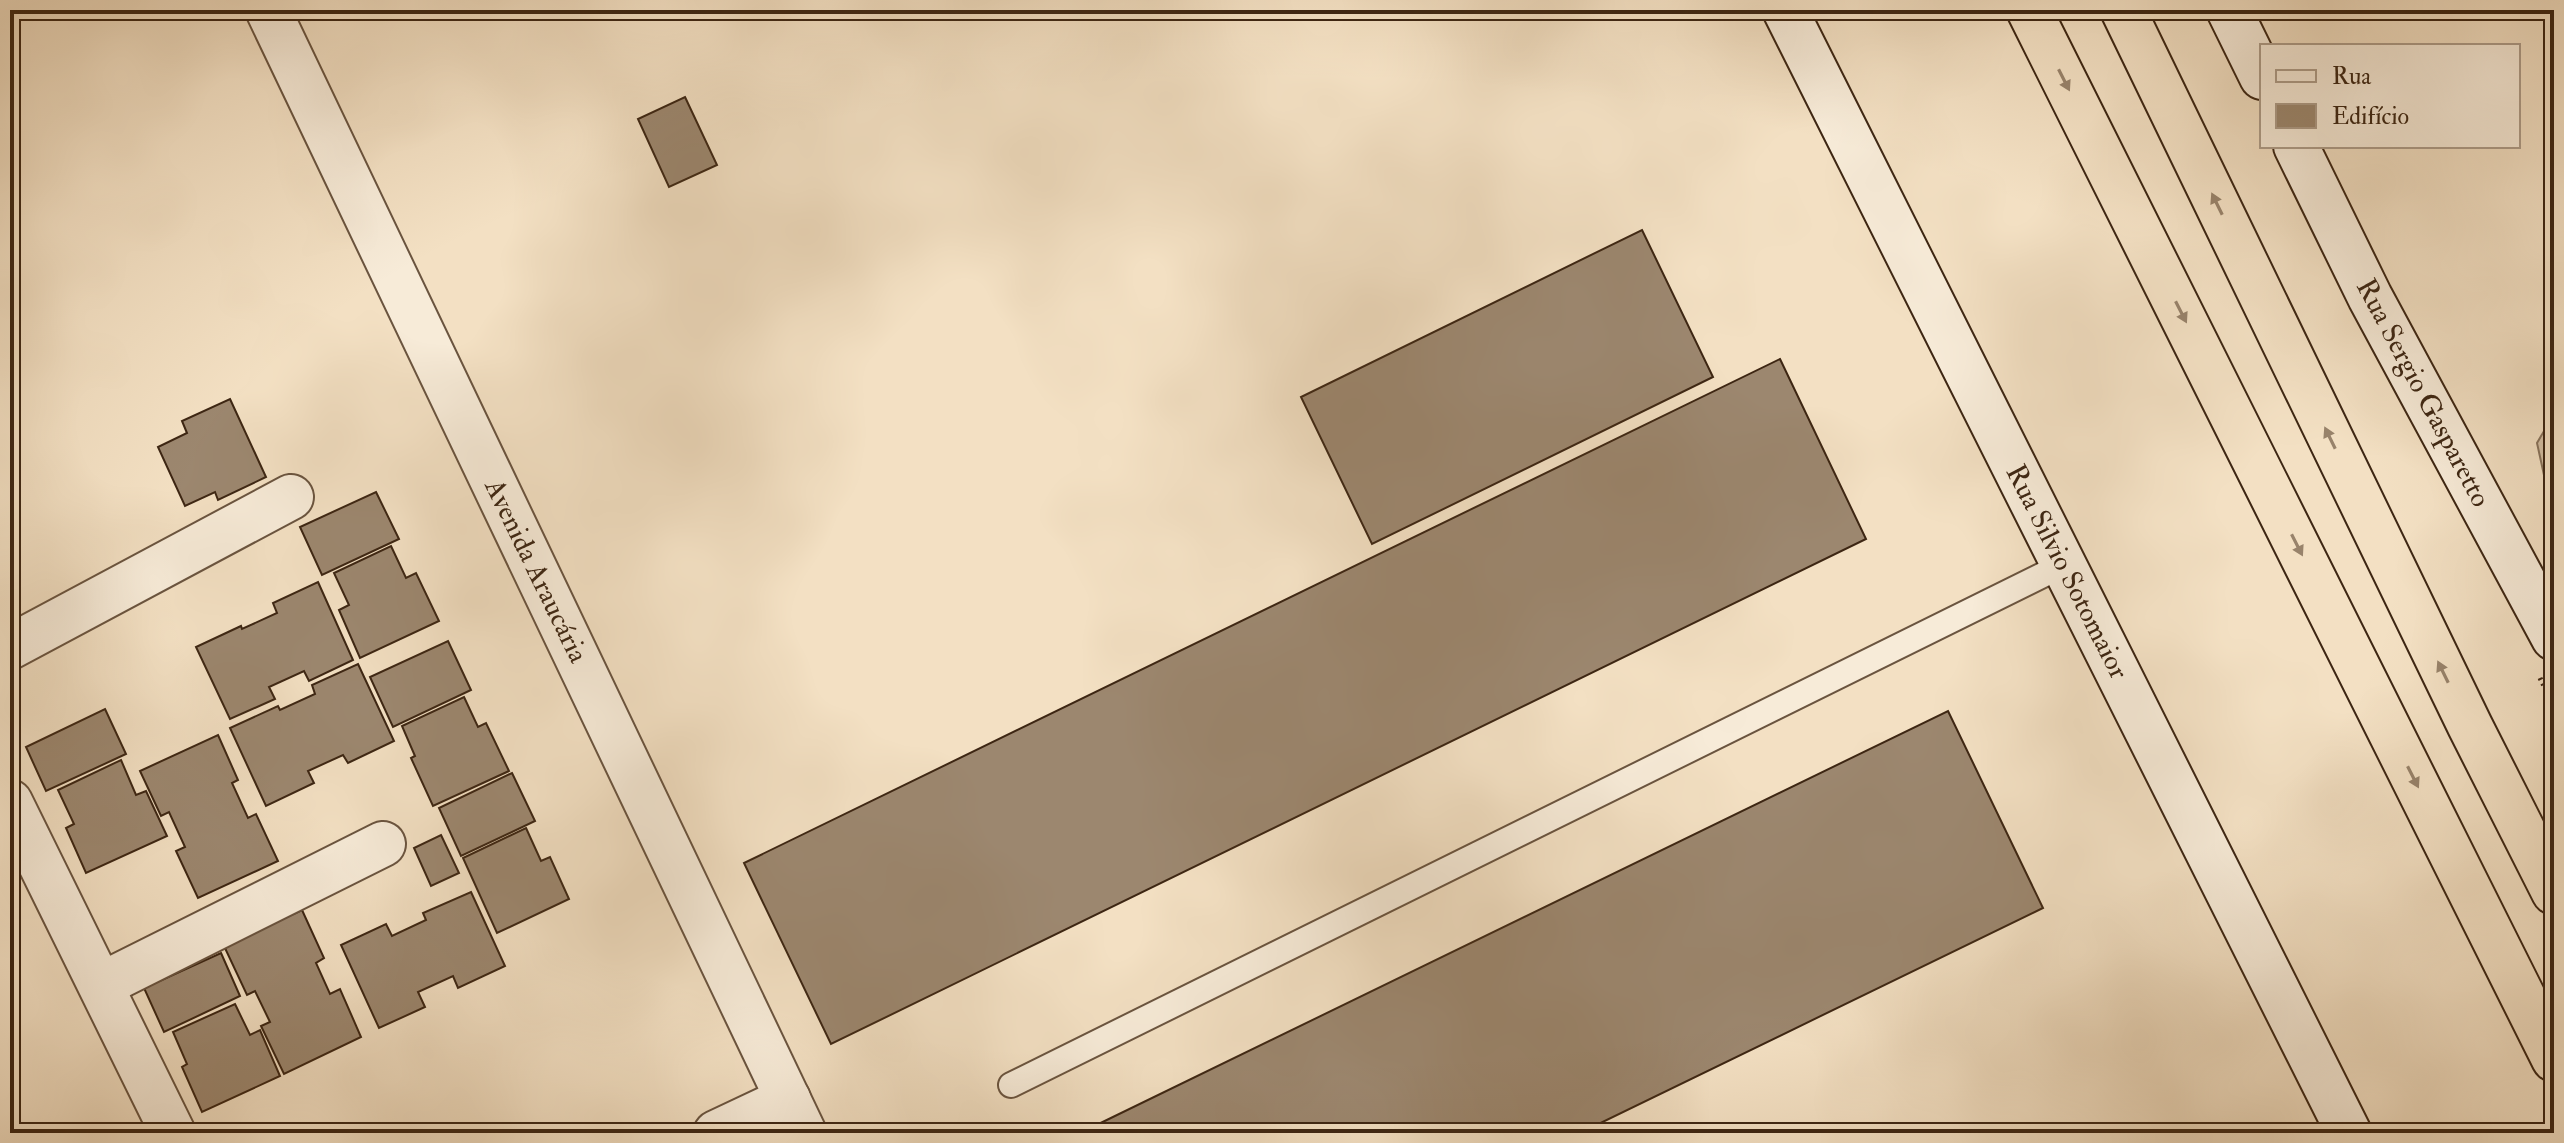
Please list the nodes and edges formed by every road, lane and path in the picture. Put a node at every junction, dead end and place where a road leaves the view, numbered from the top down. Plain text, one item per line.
1 (268, 10) edge
2 (1785, 10) edge
3 (2029, 10) edge
4 (2123, 10) edge
5 (2229, 10) edge
6 (2260, 73) edge
7 (2297, 148) edge
8 (291, 497) dead end
9 (2063, 565) junction
10 (2554, 638) edge
11 (10, 647) edge
12 (2470, 726) junction
13 (10, 802) edge
14 (2554, 829) edge
15 (383, 844) dead end
16 (2554, 892) edge
17 (101, 985) junction
18 (2554, 1059) edge
19 (1011, 1085) dead end
20 (796, 1116) edge
21 (173, 1133) edge
22 (716, 1133) edge
23 (2349, 1133) edge

1 - 20 street, Avenida Araucária
2 - 9 street, Rua Silvio Sotomaior
3 -> 18 highway
12 -> 4 highway
5 - 6 street
7 - 10 street, Rua Sergio Gasparetto
8 - 11 street
9 - 19 lane
9 - 23 street, Rua Silvio Sotomaior
12 - 14 highway
12 - 16 highway
13 - 17 street
15 - 17 street
17 - 21 street
20 - 22 street

